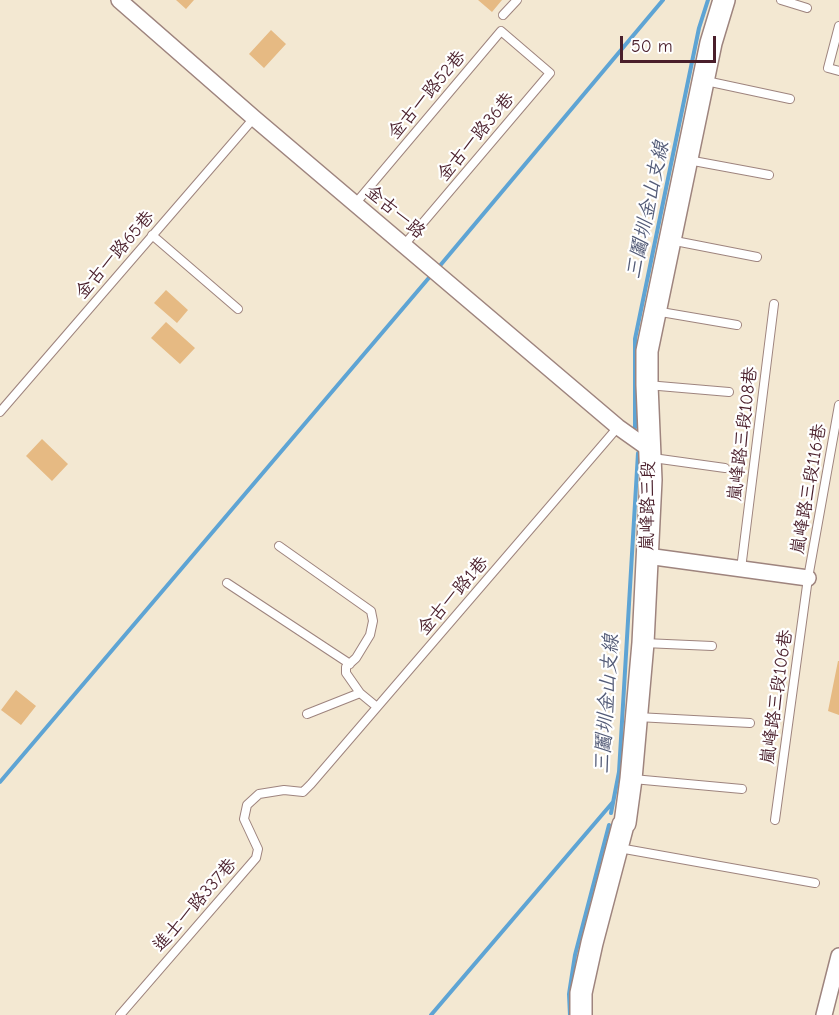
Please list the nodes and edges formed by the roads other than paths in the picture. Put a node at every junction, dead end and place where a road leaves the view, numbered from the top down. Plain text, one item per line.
1 (118, 0) edge
2 (517, 0) edge
3 (724, 0) edge
4 (781, 0) edge
5 (807, 8) dead end
6 (503, 15) dead end
7 (839, 26) edge
8 (526, 52) joint
9 (839, 71) edge
10 (703, 80) junction
11 (789, 99) dead end
12 (254, 118) junction
13 (687, 160) junction
14 (769, 176) dead end
15 (355, 204) junction
16 (152, 236) junction
17 (670, 240) junction
18 (404, 245) junction
19 (757, 257) dead end
20 (774, 304) dead end
21 (238, 309) dead end
22 (655, 311) junction
23 (736, 326) dead end
24 (647, 385) junction
25 (729, 392) dead end
26 (839, 405) edge
27 (0, 412) edge
28 (618, 427) junction
29 (649, 453) junction
30 (725, 468) dead end
31 (279, 546) dead end
32 (647, 556) junction
33 (741, 568) junction
34 (808, 578) junction
35 (227, 583) dead end
36 (642, 643) junction
37 (712, 646) dead end
38 (350, 664) junction
39 (360, 693) junction
40 (377, 707) junction
41 (307, 714) dead end
42 (637, 717) junction
43 (750, 723) dead end
44 (631, 778) junction
45 (311, 784) joint
46 (742, 789) dead end
47 (775, 820) dead end
48 (617, 848) junction
49 (815, 884) dead end
50 (839, 956) edge
51 (583, 1014) edge
52 (120, 1015) edge
53 (824, 1015) edge

1 - 12 street, 金古一路
2 - 6 lane
3 - 10 street, 嵐峰路三段
4 - 5 lane
7 - 9 lane
8 - 15 lane, 金古一路52巷
8 - 18 lane, 金古一路36巷
10 - 11 lane
10 - 13 street, 嵐峰路三段
12 - 15 street, 金古一路
12 - 16 lane, 金古一路65巷
13 - 14 lane
13 - 17 street, 嵐峰路三段
15 - 18 street, 金古一路
16 - 21 lane
16 - 27 lane, 金古一路65巷
17 - 19 lane
17 - 22 street, 嵐峰路三段
18 - 28 street, 金古一路
20 - 33 lane, 嵐峰路三段108巷
22 - 23 lane
22 - 24 street, 嵐峰路三段
24 - 25 lane
24 - 29 street, 嵐峰路三段
26 - 34 lane, 嵐峰路三段116巷
28 - 29 street, 金古一路
28 - 40 lane, 金古一路1巷
29 - 30 lane
29 - 32 street, 嵐峰路三段
31 - 38 lane
32 - 33 street
32 - 36 street, 嵐峰路三段
33 - 34 street
34 - 47 lane, 嵐峰路三段106巷
35 - 38 lane
36 - 37 lane
36 - 42 street, 嵐峰路三段
38 - 39 lane
39 - 40 lane
39 - 41 lane
40 - 45 lane, 金古一路1巷
42 - 43 lane
42 - 44 street, 嵐峰路三段
44 - 46 lane
44 - 48 street, 嵐峰路三段
45 - 52 lane, 進士一路337巷
48 - 49 lane
48 - 51 street, 嵐峰路三段
50 - 53 street

